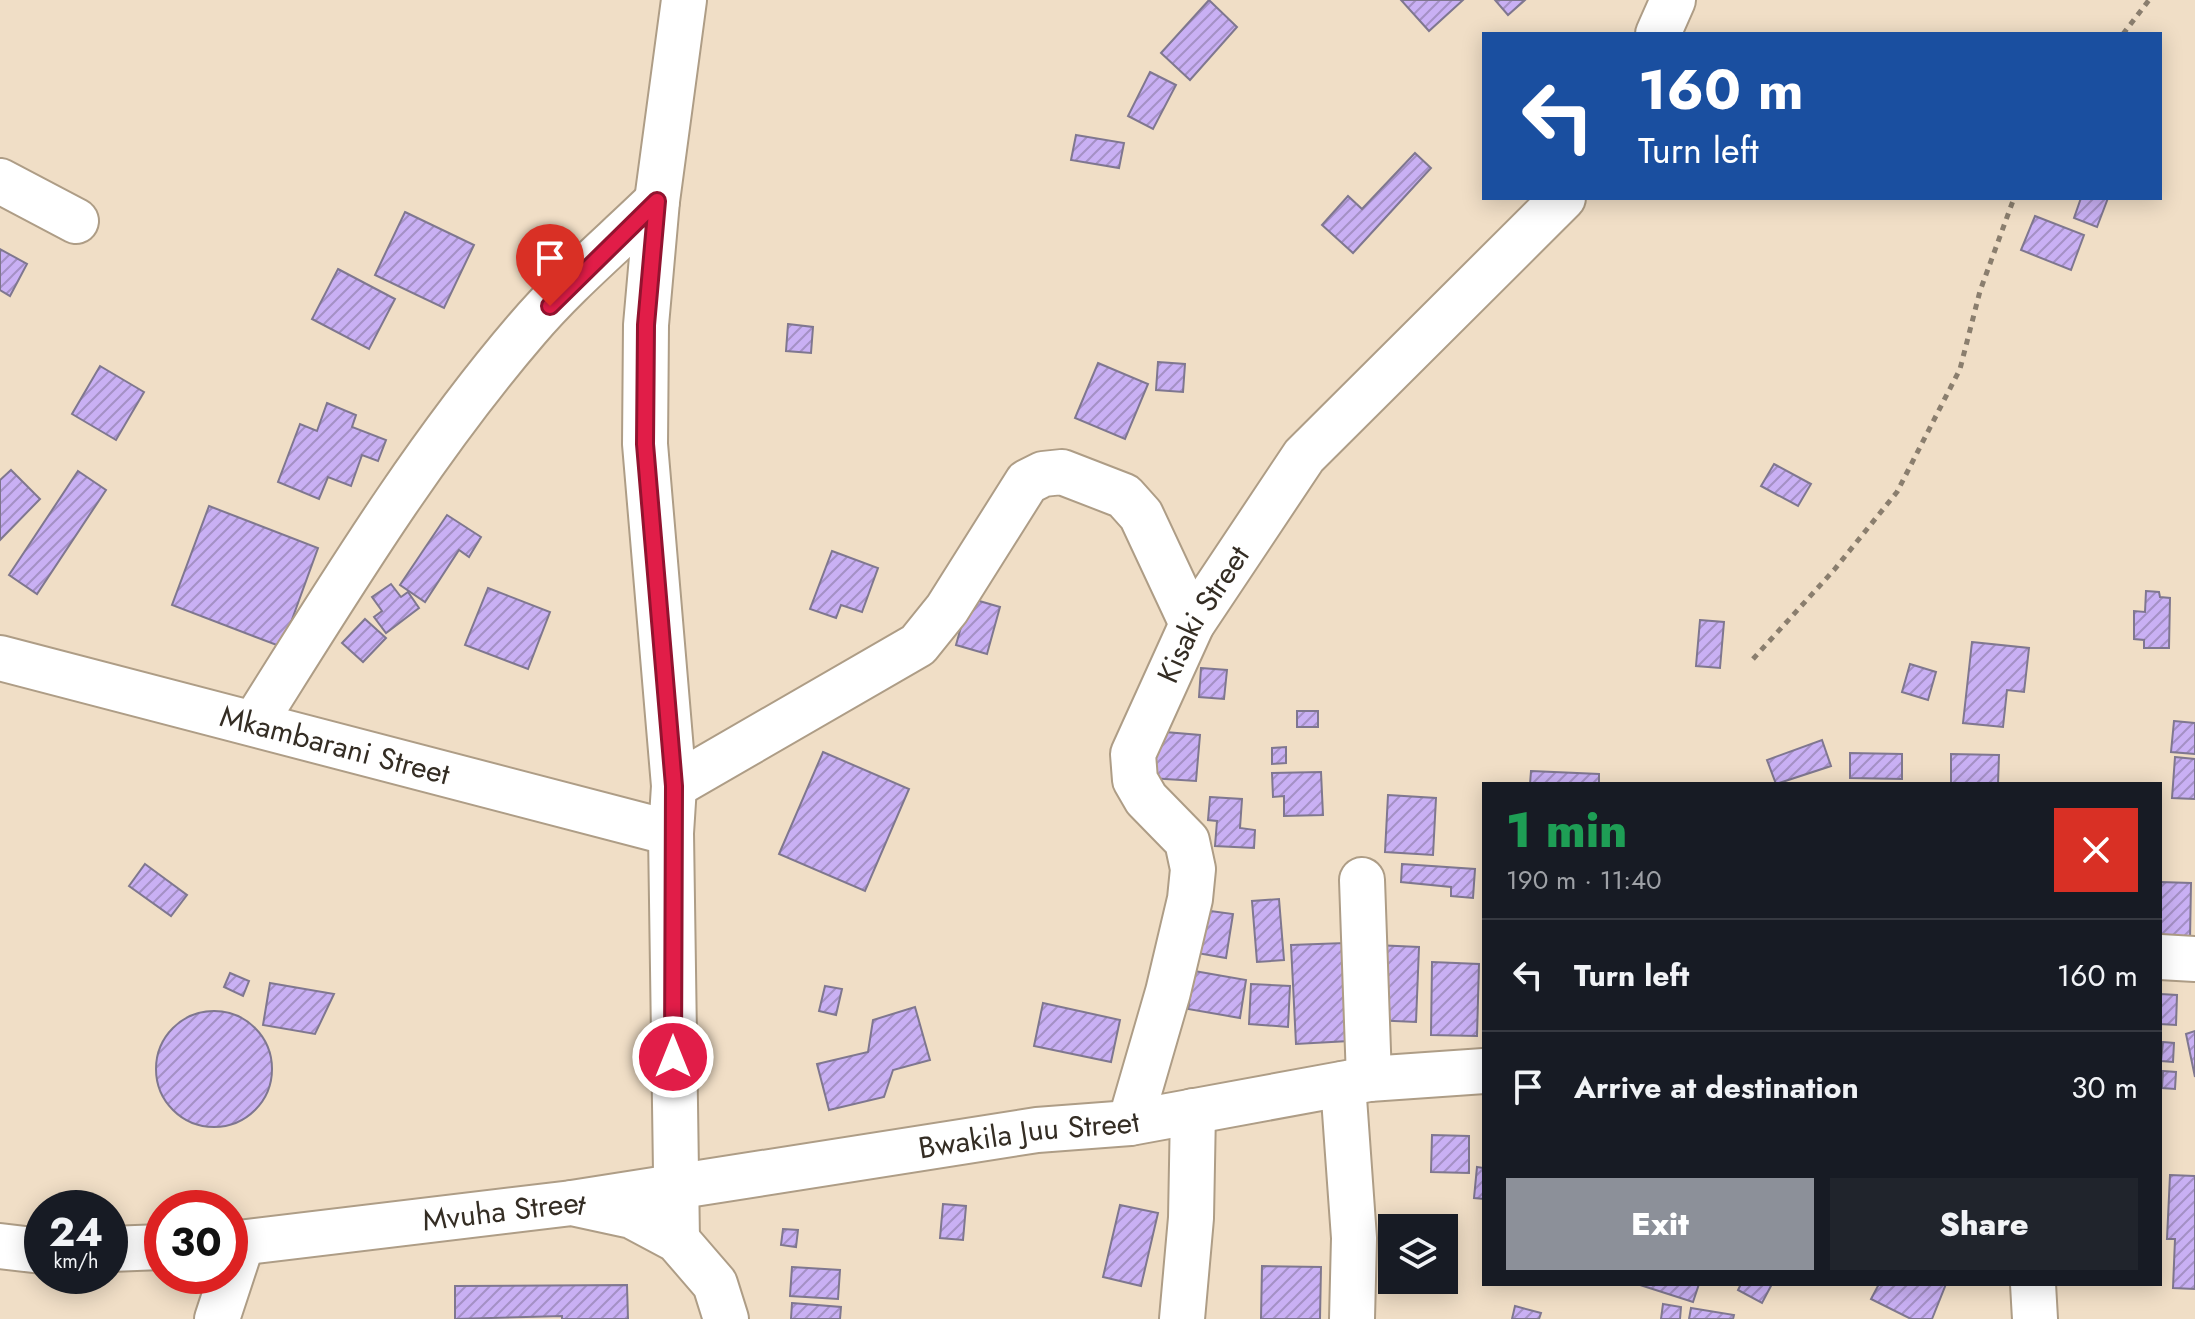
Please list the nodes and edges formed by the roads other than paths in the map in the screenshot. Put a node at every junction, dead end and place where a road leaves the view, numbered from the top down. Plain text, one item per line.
1 (684, 0) edge
2 (1673, 0) edge
3 (1659, 32) edge
4 (0, 181) edge
5 (1561, 200) edge
6 (657, 201) junction
7 (76, 221) dead end
8 (1192, 624) junction
9 (0, 658) edge
10 (255, 722) junction
11 (674, 786) junction
12 (671, 833) junction
13 (1362, 880) dead end
14 (2162, 957) edge
15 (2195, 959) edge
16 (1482, 1071) edge
17 (1356, 1081) junction
18 (1193, 1111) junction
19 (1130, 1123) junction
20 (677, 1184) junction
21 (572, 1203) junction
22 (677, 1240) junction
23 (248, 1243) edge
24 (0, 1246) edge
25 (24, 1249) edge
26 (2033, 1286) edge
27 (223, 1294) edge
28 (217, 1319) edge
29 (726, 1319) edge
30 (1182, 1319) edge
31 (1352, 1319) edge
32 (2035, 1319) edge

1 - 6 street
2 - 3 street
4 - 7 street
5 - 8 street, Kisaki Street
6 - 10 street
6 - 11 street
8 - 11 street
8 - 19 street, Kisaki Street
9 - 10 street, Mkambarani Street
10 - 12 street, Mkambarani Street
11 - 12 street
12 - 20 street
13 - 17 street
14 - 15 street
16 - 17 street, Bwakila Juu Street
17 - 18 street, Bwakila Juu Street
17 - 31 street
18 - 19 street, Bwakila Juu Street
18 - 30 street
19 - 20 street, Bwakila Juu Street
20 - 21 street, Bwakila Juu Street
20 - 22 street
21 - 22 street, Mvuha Street
21 - 23 street, Mvuha Street
22 - 29 street, Mvuha Street
24 - 25 street
26 - 32 street
27 - 28 street

